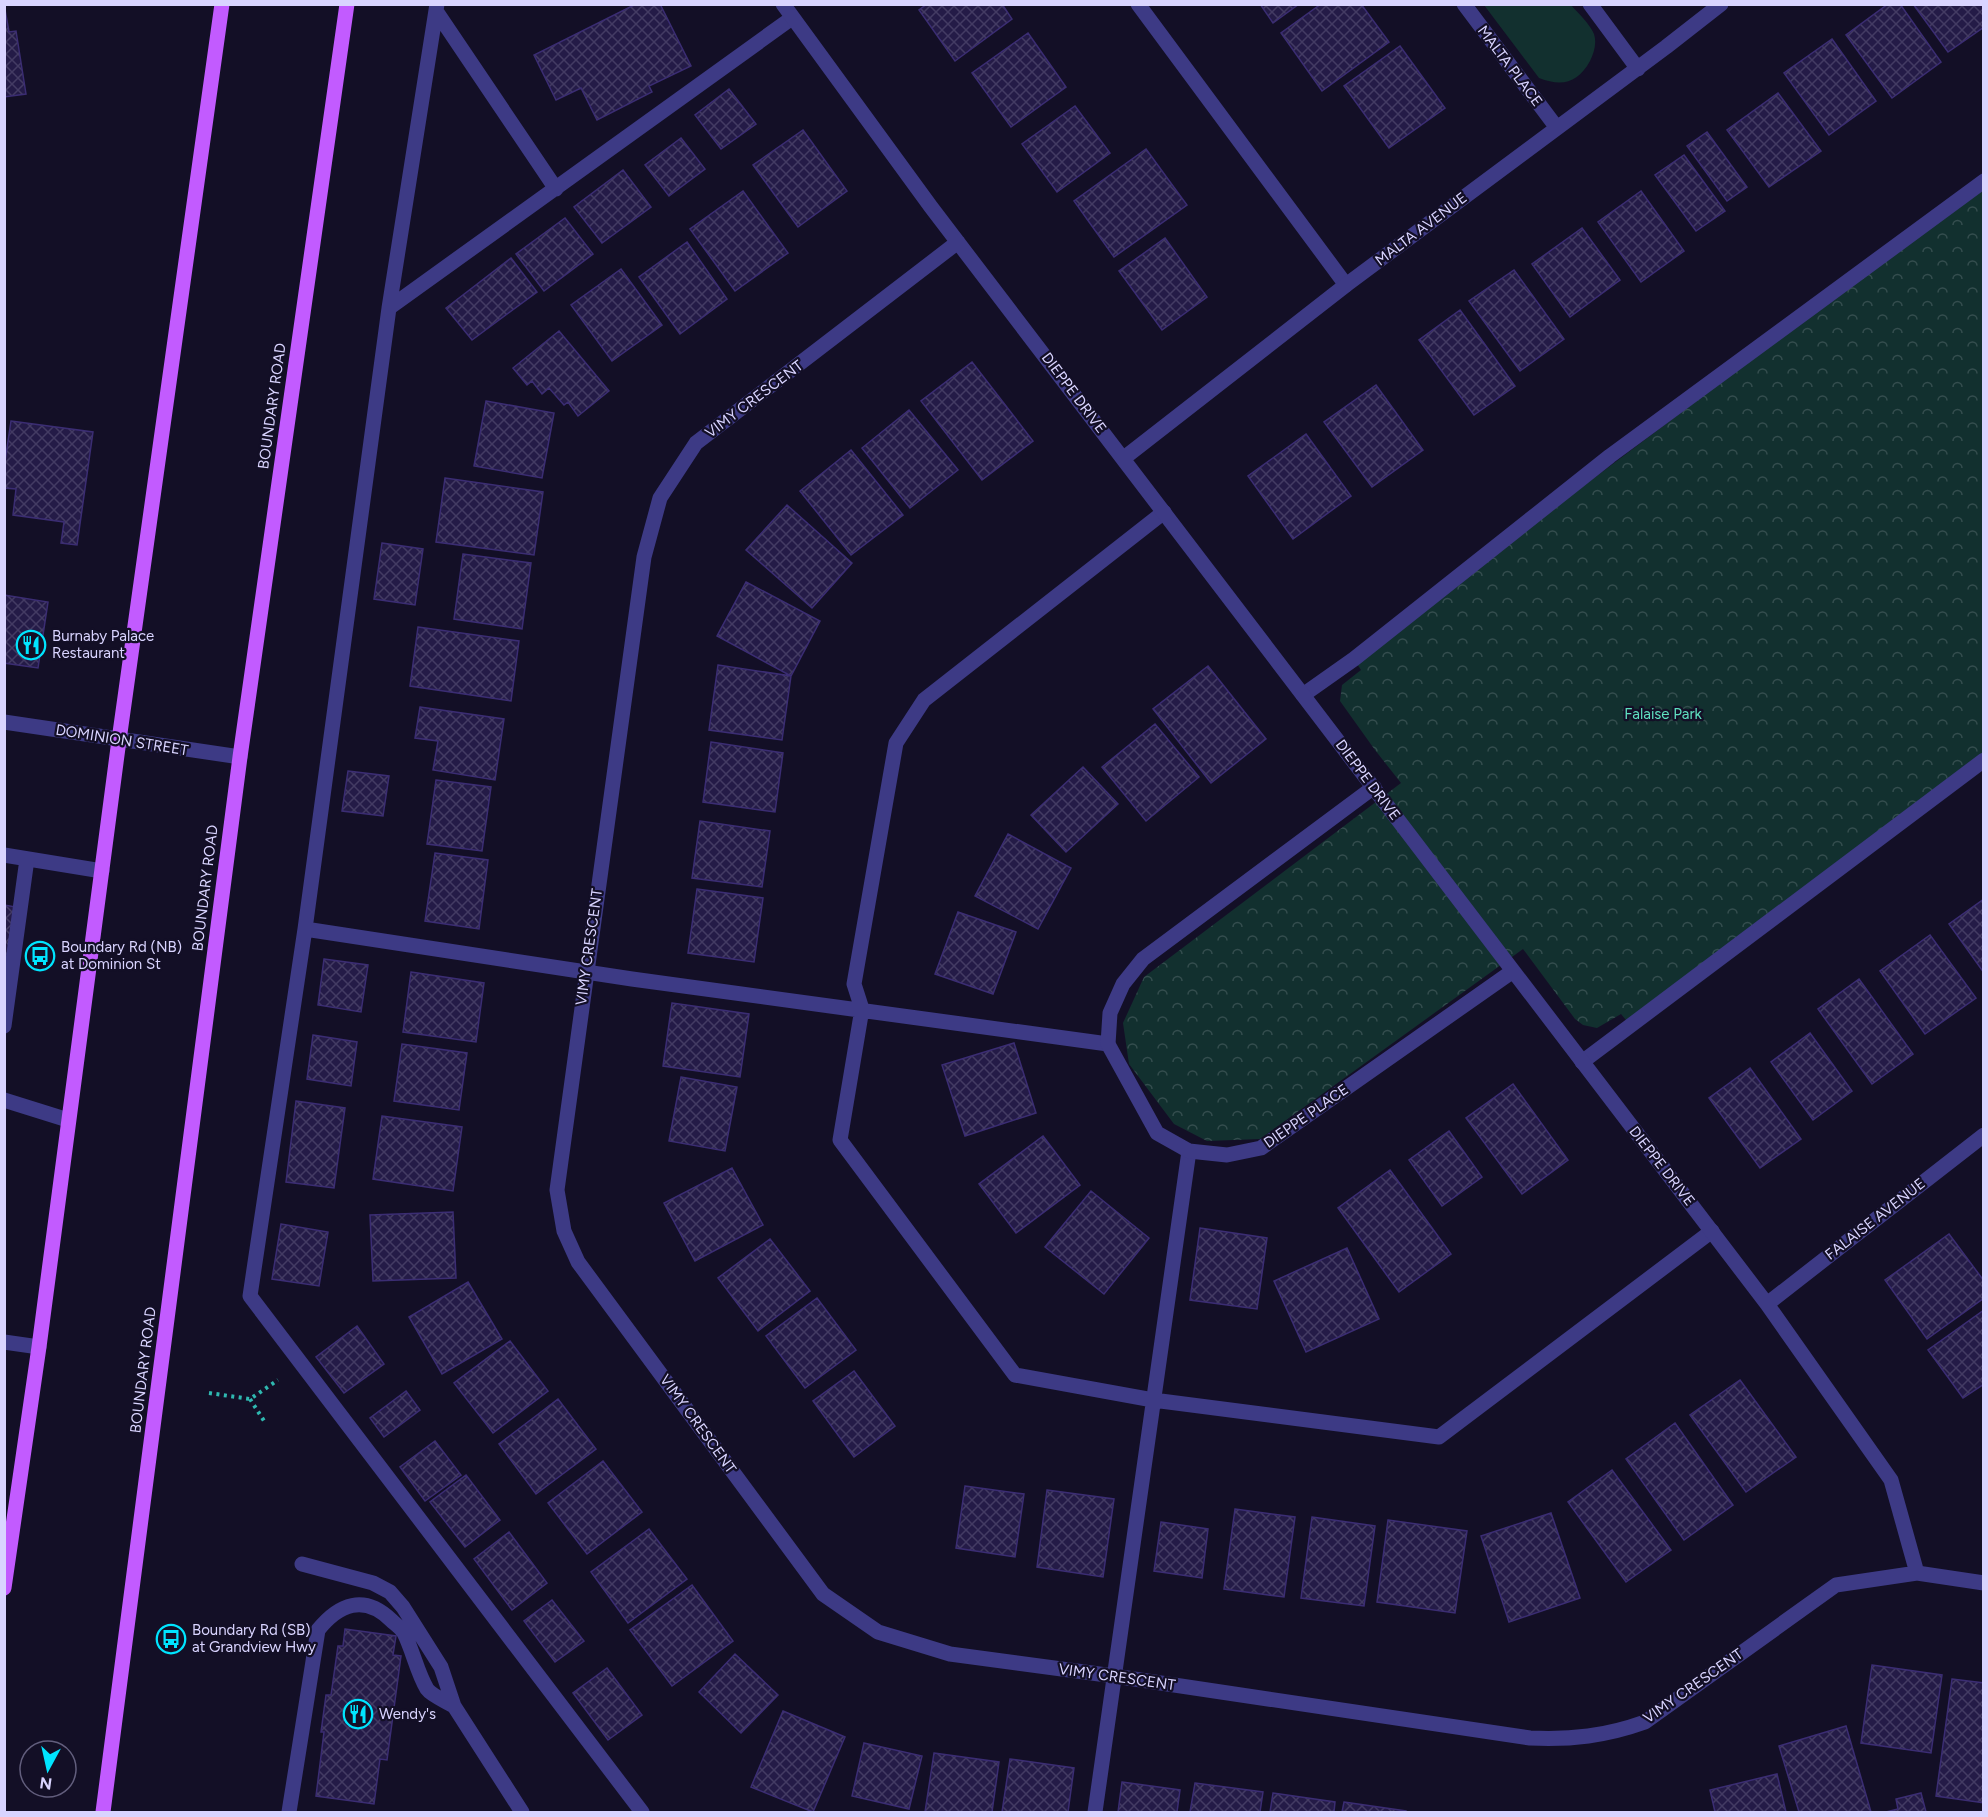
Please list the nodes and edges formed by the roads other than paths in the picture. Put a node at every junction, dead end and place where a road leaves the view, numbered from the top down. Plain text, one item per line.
1 (222, 4) edge
2 (347, 4) edge
3 (783, 4) edge
4 (1138, 4) edge
5 (1464, 4) edge
6 (1590, 4) edge
7 (1721, 4) edge
8 (437, 8) edge
9 (792, 18) junction
10 (1638, 69) junction
11 (1557, 128) junction
12 (1983, 181) edge
13 (556, 189) junction
14 (958, 242) junction
15 (1346, 285) junction
16 (389, 308) junction
17 (1124, 458) junction
18 (1164, 512) junction
19 (1304, 695) junction
20 (4, 722) edge
21 (119, 740) junction
22 (240, 757) junction
23 (1983, 760) edge
24 (1374, 787) junction
25 (4, 855) edge
26 (27, 859) junction
27 (102, 871) junction
28 (305, 929) junction
29 (1513, 971) junction
30 (586, 972) junction
31 (862, 1009) junction
32 (4, 1026) edge
33 (1108, 1044) junction
34 (1581, 1062) junction
35 (4, 1100) edge
36 (68, 1120) junction
37 (1983, 1135) edge
38 (1189, 1151) junction
39 (1712, 1231) junction
40 (1767, 1304) junction
41 (4, 1342) edge
42 (39, 1347) junction
43 (1153, 1400) junction
44 (302, 1564) dead end
45 (1917, 1573) junction
46 (1983, 1583) edge
47 (4, 1588) edge
48 (1114, 1676) junction
49 (454, 1706) junction
50 (103, 1812) edge
51 (289, 1812) edge
52 (522, 1812) edge
53 (642, 1812) edge
54 (1095, 1812) edge

1 - 21 main road
2 - 22 main road, BOUNDARY ROAD
3 - 9 street, DIEPPE DRIVE
4 - 15 street
5 - 11 street, MALTA PLACE
6 - 10 street
7 - 10 street, MALTA AVENUE
8 - 13 street
8 - 16 street
9 - 13 street
9 - 14 street, DIEPPE DRIVE
10 - 11 street, MALTA AVENUE
11 - 15 street, MALTA AVENUE
12 - 19 street
13 - 16 street
14 - 17 street, DIEPPE DRIVE
14 - 30 street, VIMY CRESCENT
15 - 17 street, MALTA AVENUE
16 - 28 street
17 - 18 street, DIEPPE DRIVE
18 - 19 street, DIEPPE DRIVE
18 - 31 street
19 - 24 street, DIEPPE DRIVE
20 - 21 street, DOMINION STREET
21 - 22 street, DOMINION STREET
21 - 27 main road
22 - 50 main road, BOUNDARY ROAD
23 - 34 street
24 - 29 street, DIEPPE DRIVE
24 - 33 street
25 - 26 street
26 - 27 street
26 - 32 street
27 - 36 main road
28 - 30 street
28 - 53 street
29 - 34 street, DIEPPE DRIVE
29 - 38 street, DIEPPE PLACE
30 - 31 street
30 - 48 street, VIMY CRESCENT
31 - 33 street
31 - 43 street
33 - 38 street, DIEPPE PLACE
34 - 39 street, DIEPPE DRIVE
35 - 36 street
36 - 42 main road
37 - 40 street, FALAISE AVENUE
38 - 43 street
39 - 40 street, DIEPPE DRIVE
39 - 43 street
40 - 45 street, DIEPPE DRIVE
41 - 42 street
42 - 47 main road
43 - 48 street
44 - 49 street
45 - 46 street, VIMY CRESCENT
45 - 48 street, VIMY CRESCENT
48 - 54 street
49 - 51 street
49 - 52 street

